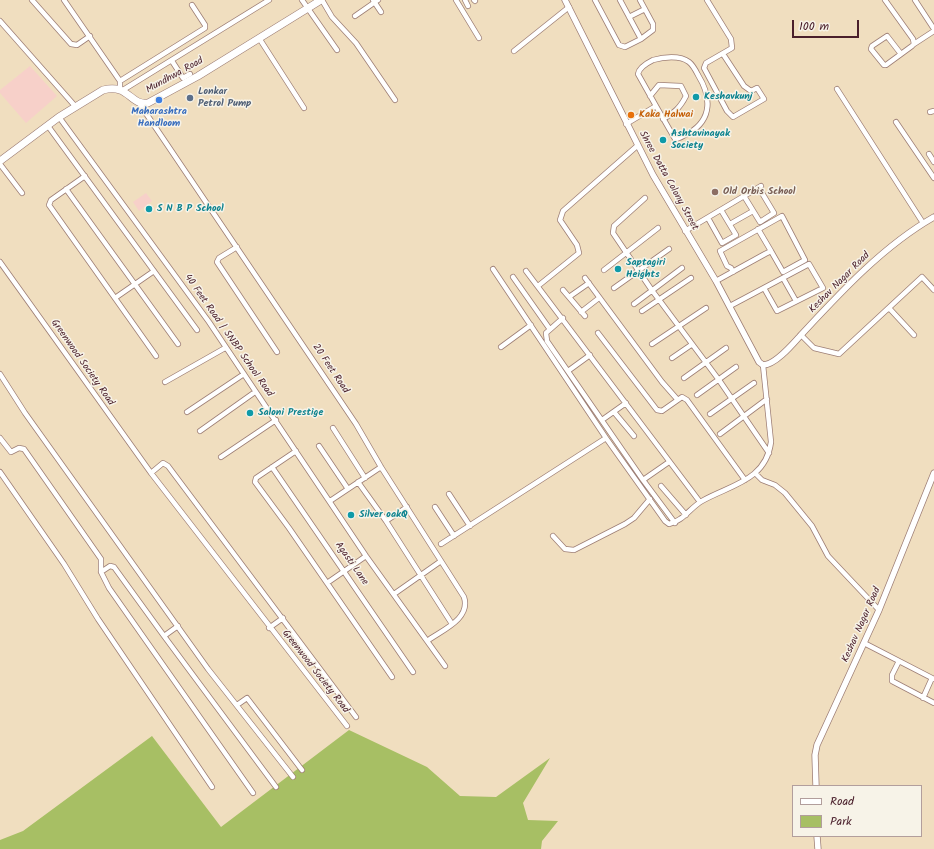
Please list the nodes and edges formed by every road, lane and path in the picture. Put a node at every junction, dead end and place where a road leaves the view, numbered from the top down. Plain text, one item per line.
1 (32, 0) edge
2 (64, 0) edge
3 (269, 0) edge
4 (302, 0) edge
5 (322, 0) edge
6 (456, 0) edge
7 (465, 0) edge
8 (565, 0) edge
9 (595, 0) edge
10 (620, 0) edge
11 (640, 0) edge
12 (707, 0) edge
13 (916, 0) edge
14 (375, 1) edge
15 (888, 1) edge
16 (192, 5) dead end
17 (468, 6) dead end
18 (569, 7) junction
19 (307, 8) junction
20 (645, 9) junction
21 (381, 12) dead end
22 (355, 16) dead end
23 (629, 17) junction
24 (0, 21) edge
25 (934, 30) edge
26 (90, 36) junction
27 (259, 38) junction
28 (479, 38) dead end
29 (641, 40) junction
30 (914, 44) junction
31 (337, 50) dead end
32 (514, 51) dead end
33 (724, 54) junction
34 (901, 54) junction
35 (172, 61) junction
36 (190, 74) dead end
37 (120, 80) junction
38 (122, 89) junction
39 (837, 89) dead end
40 (650, 96) junction
41 (395, 100) dead end
42 (139, 103) junction
43 (75, 106) junction
44 (656, 106) junction
45 (304, 108) dead end
46 (59, 118) junction
47 (663, 119) junction
48 (896, 122) dead end
49 (626, 124) junction
50 (48, 126) junction
51 (637, 146) junction
52 (929, 154) dead end
53 (0, 161) edge
54 (934, 162) edge
55 (0, 164) edge
56 (85, 176) junction
57 (934, 178) edge
58 (66, 189) junction
59 (22, 193) dead end
60 (744, 196) junction
61 (645, 198) dead end
62 (721, 210) junction
63 (753, 211) junction
64 (934, 217) edge
65 (708, 218) junction
66 (924, 223) junction
67 (730, 224) junction
68 (658, 228) dead end
69 (758, 229) junction
70 (685, 231) junction
71 (236, 247) junction
72 (669, 249) dead end
73 (771, 250) junction
74 (626, 254) junction
75 (0, 262) edge
76 (682, 268) dead end
77 (493, 269) dead end
78 (604, 270) dead end
79 (154, 271) junction
80 (526, 271) dead end
81 (639, 272) junction
82 (733, 272) junction
83 (512, 277) dead end
84 (585, 278) dead end
85 (691, 278) dead end
86 (783, 278) junction
87 (716, 281) junction
88 (589, 283) junction
89 (135, 285) junction
90 (538, 286) junction
91 (614, 288) dead end
92 (764, 288) junction
93 (651, 289) junction
94 (563, 290) dead end
95 (934, 290) edge
96 (115, 298) junction
97 (569, 298) junction
98 (599, 298) junction
99 (659, 299) junction
100 (796, 301) junction
101 (634, 304) dead end
102 (730, 306) junction
103 (706, 308) dead end
104 (889, 308) junction
105 (642, 311) dead end
106 (563, 318) junction
107 (531, 325) junction
108 (678, 327) junction
109 (549, 328) junction
110 (197, 330) dead end
111 (598, 333) dead end
112 (801, 335) junction
113 (914, 335) dead end
114 (178, 344) dead end
115 (652, 344) dead end
116 (691, 345) junction
117 (502, 347) dead end
118 (225, 348) junction
119 (726, 348) dead end
120 (277, 352) dead end
121 (590, 355) junction
122 (156, 356) dead end
123 (672, 358) dead end
124 (705, 363) junction
125 (763, 365) junction
126 (736, 367) dead end
127 (568, 371) junction
128 (0, 374) edge
129 (244, 374) junction
130 (684, 378) dead end
131 (719, 380) junction
132 (165, 382) dead end
133 (754, 384) dead end
134 (255, 392) junction
135 (697, 395) dead end
136 (677, 399) junction
137 (731, 400) junction
138 (767, 400) junction
139 (626, 402) junction
140 (187, 412) dead end
141 (614, 412) junction
142 (710, 414) dead end
143 (743, 417) junction
144 (276, 420) junction
145 (602, 420) junction
146 (333, 428) dead end
147 (200, 431) dead end
148 (720, 434) dead end
149 (634, 436) dead end
150 (0, 438) edge
151 (606, 438) junction
152 (319, 446) dead end
153 (296, 451) junction
154 (770, 454) junction
155 (221, 457) dead end
156 (669, 462) junction
157 (272, 467) junction
158 (381, 467) junction
159 (0, 472) edge
160 (934, 472) edge
161 (151, 473) junction
162 (755, 473) junction
163 (365, 478) junction
164 (643, 480) junction
165 (745, 480) junction
166 (358, 482) junction
167 (661, 486) dead end
168 (348, 489) junction
169 (449, 494) dead end
170 (650, 499) junction
171 (330, 502) junction
172 (700, 502) junction
173 (435, 506) dead end
174 (407, 507) junction
175 (686, 514) junction
176 (386, 521) junction
177 (675, 523) junction
178 (470, 526) junction
179 (454, 536) junction
180 (553, 536) dead end
181 (441, 544) dead end
182 (366, 556) junction
183 (441, 561) junction
184 (344, 571) junction
185 (100, 572) junction
186 (421, 575) junction
187 (327, 583) junction
188 (394, 594) junction
189 (879, 610) junction
190 (283, 618) junction
191 (452, 624) junction
192 (178, 626) junction
193 (269, 628) junction
194 (164, 636) junction
195 (427, 641) junction
196 (864, 643) junction
197 (899, 661) junction
198 (445, 666) dead end
199 (413, 672) dead end
200 (392, 677) dead end
201 (933, 679) edge
202 (923, 698) junction
203 (934, 703) edge
204 (237, 705) junction
205 (356, 717) dead end
206 (347, 726) dead end
207 (302, 770) dead end
208 (293, 777) dead end
209 (816, 785) edge
210 (212, 787) dead end
211 (276, 787) dead end
212 (253, 793) dead end
213 (817, 837) edge
214 (818, 849) edge

1 - 26 street
2 - 26 street
3 - 35 street
4 - 19 street
5 - 19 main road, Mundhwa Road
5 - 41 street
6 - 28 street
7 - 17 street
8 - 18 street, Shree Datta Colony Street
9 - 29 street
10 - 23 street
11 - 20 street
12 - 33 street
13 - 25 street
14 - 21 street
14 - 22 street
15 - 30 street
16 - 37 street
18 - 32 street
18 - 49 street, Shree Datta Colony Street
19 - 27 main road, Mundhwa Road
19 - 31 street
20 - 23 street
20 - 29 street
23 - 29 street
24 - 43 street
25 - 30 street
26 - 37 street
27 - 42 main road, Mundhwa Road
27 - 45 street
30 - 34 street
33 - 33 street
34 - 34 street
35 - 36 street
35 - 38 street
37 - 38 street
38 - 42 main road, Mundhwa Road
38 - 43 main road
39 - 66 street
40 - 44 street
40 - 47 street
40 - 47 street
42 - 71 street, 20 Feet Road
43 - 46 main road
44 - 47 street
44 - 49 street
46 - 50 main road
46 - 118 street, 40 Feet Road | SNBP School Road
48 - 57 street
49 - 51 street, Shree Datta Colony Street
50 - 53 main road
50 - 56 street
51 - 70 street, Shree Datta Colony Street
51 - 90 street
52 - 54 street
55 - 59 street
56 - 58 street
56 - 79 street
58 - 89 street
58 - 96 street
60 - 62 street
60 - 63 street
60 - 63 street
61 - 74 street
62 - 65 street
62 - 67 street
63 - 67 street
64 - 66 street, Keshav Nagar Road
65 - 67 street
65 - 70 street
66 - 112 street, Keshav Nagar Road
68 - 74 street
69 - 73 street
69 - 73 street
69 - 82 street
70 - 87 street, Shree Datta Colony Street
71 - 120 street
71 - 158 street, 20 Feet Road
72 - 81 street
73 - 82 street
74 - 78 street
74 - 81 street
75 - 161 street, Greenwood Society Road
76 - 93 street
77 - 107 street
79 - 89 street
79 - 110 street
80 - 90 street
81 - 91 street
81 - 93 street
82 - 87 street
83 - 109 street
84 - 88 street
85 - 99 street
86 - 92 street
86 - 100 street
86 - 100 street
87 - 102 street, Shree Datta Colony Street
88 - 97 street
88 - 98 street
89 - 96 street
89 - 114 street
90 - 106 street
92 - 100 street
92 - 102 street
93 - 99 street
93 - 101 street
94 - 97 street
95 - 104 street
96 - 122 street
97 - 98 street
98 - 136 street
99 - 105 street
99 - 108 street
102 - 125 street, Shree Datta Colony Street
103 - 108 street
104 - 112 street
104 - 113 street
106 - 109 street
106 - 121 street
107 - 117 street
107 - 151 street
108 - 115 street
108 - 116 street
109 - 127 street
111 - 136 street
112 - 125 street, Keshav Nagar Road
116 - 123 street
116 - 124 street
118 - 129 street, 40 Feet Road | SNBP School Road
118 - 132 street
119 - 124 street
121 - 127 street
121 - 139 street
124 - 130 street
124 - 131 street
125 - 138 street
126 - 131 street
127 - 145 street
128 - 192 street
129 - 134 street, 40 Feet Road | SNBP School Road
129 - 140 street
131 - 135 street
131 - 137 street
133 - 137 street
134 - 144 street, 40 Feet Road | SNBP School Road
134 - 147 street
136 - 165 street
137 - 142 street
137 - 143 street
138 - 143 street
138 - 154 street
139 - 141 street
139 - 156 street
141 - 145 street
141 - 149 street
143 - 148 street
143 - 154 street
144 - 153 street, 40 Feet Road | SNBP School Road
144 - 155 street
145 - 164 street
146 - 163 street
150 - 185 street
151 - 170 street
151 - 178 street
152 - 168 street
153 - 157 street
153 - 171 street, 40 Feet Road | SNBP School Road
154 - 162 street
156 - 164 street
156 - 172 street
157 - 184 street, Agasti Lane
157 - 187 street
158 - 163 street
158 - 174 street, 20 Feet Road
159 - 210 street
160 - 189 street, Keshav Nagar Road
161 - 190 street, Greenwood Society Road
161 - 193 street, Greenwood Society Road
162 - 165 street
162 - 189 street
163 - 166 street
164 - 177 street
165 - 172 street
166 - 168 street
166 - 176 street
167 - 175 street
168 - 171 street
169 - 178 street
170 - 177 street
170 - 180 street
171 - 182 street, 40 Feet Road | SNBP School Road
172 - 175 street
173 - 179 street
174 - 176 street
174 - 183 street, 20 Feet Road
175 - 177 street
176 - 186 street
178 - 179 street
179 - 181 street
182 - 184 street
182 - 188 street, 40 Feet Road | SNBP School Road
183 - 186 street
183 - 191 street, 20 Feet Road
184 - 187 street
184 - 199 street, Agasti Lane
185 - 194 street
185 - 212 street
186 - 188 street
186 - 191 street
187 - 200 street
188 - 195 street, 40 Feet Road | SNBP School Road
189 - 196 street, Keshav Nagar Road
190 - 193 street, Greenwood Society Road
190 - 205 street, Greenwood Society Road
191 - 195 street, 20 Feet Road
192 - 194 street
192 - 204 street
193 - 206 street, Greenwood Society Road
194 - 211 street
195 - 198 street, 40 Feet Road | SNBP School Road
196 - 197 street
196 - 209 street, Keshav Nagar Road
197 - 201 street
197 - 202 street
201 - 202 street
202 - 203 street
204 - 207 street
204 - 208 street
213 - 214 street

